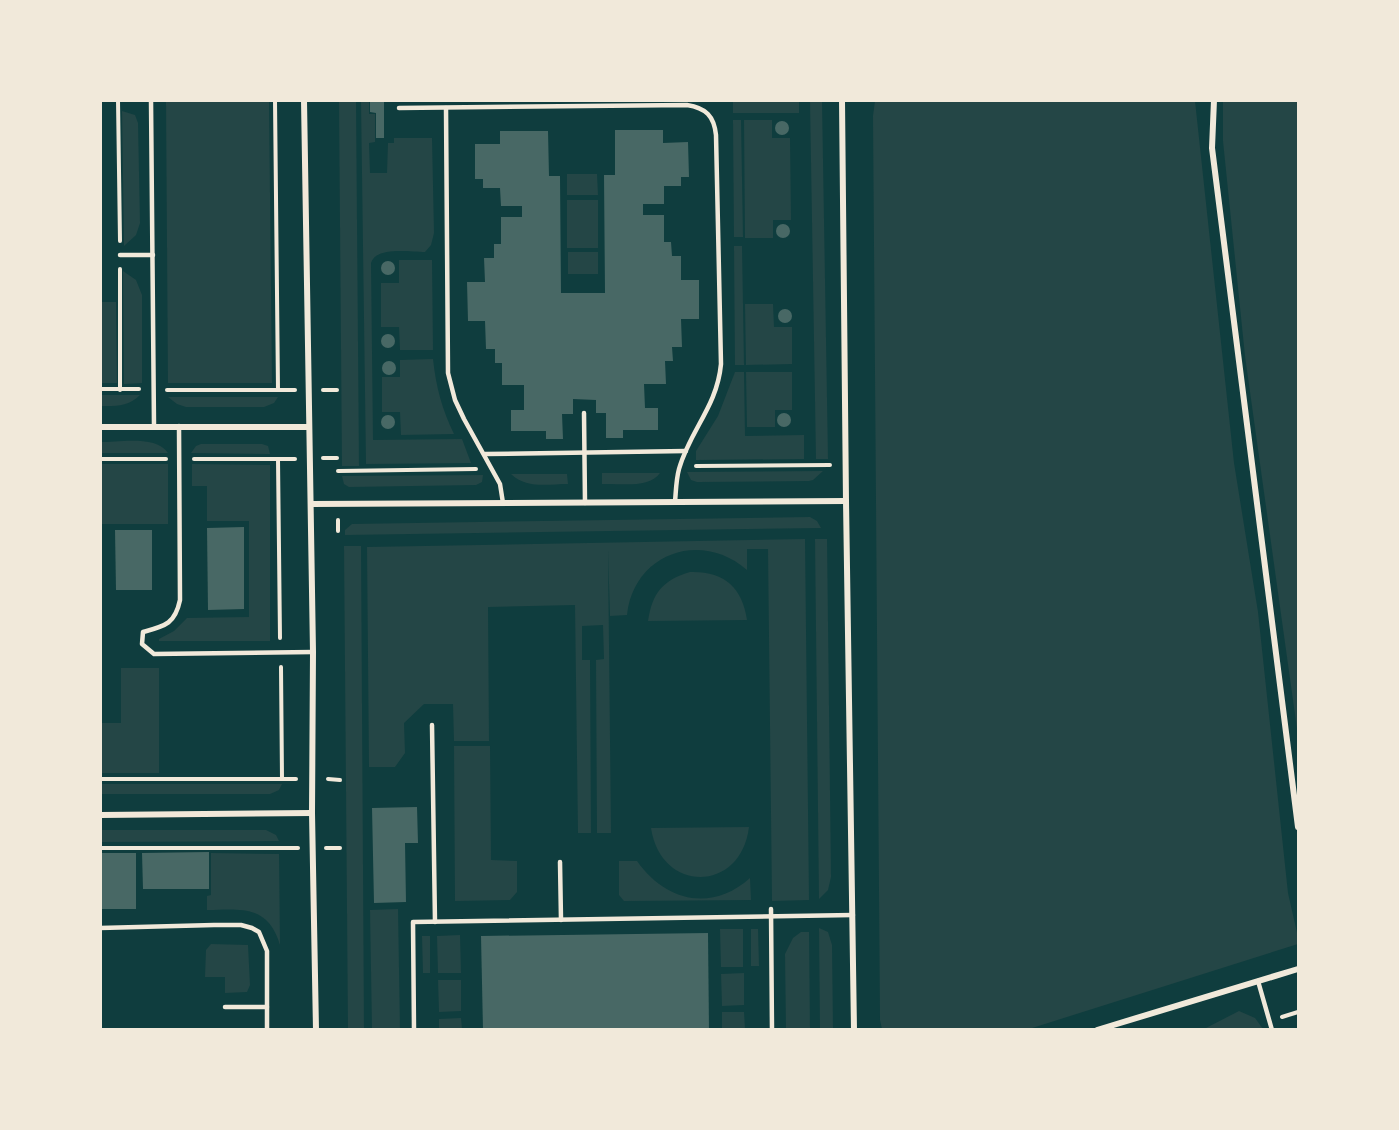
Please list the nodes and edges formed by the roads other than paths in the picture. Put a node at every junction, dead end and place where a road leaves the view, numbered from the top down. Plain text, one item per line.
1 (151, 100) edge
2 (304, 100) edge
3 (842, 100) edge
4 (1214, 100) edge
5 (399, 108) dead end
6 (447, 108) junction
7 (120, 255) dead end
8 (153, 255) junction
9 (584, 413) dead end
10 (154, 426) junction
11 (179, 426) junction
12 (100, 427) edge
13 (309, 427) junction
14 (686, 451) junction
15 (585, 452) junction
16 (485, 454) junction
17 (846, 501) junction
18 (675, 502) junction
19 (503, 503) junction
20 (585, 503) junction
21 (311, 504) junction
22 (313, 652) junction
23 (432, 725) dead end
24 (312, 813) junction
25 (100, 815) edge
26 (1299, 827) edge
27 (560, 862) dead end
28 (771, 909) dead end
29 (853, 915) junction
30 (771, 916) junction
31 (561, 920) junction
32 (435, 922) junction
33 (100, 928) edge
34 (1299, 969) edge
35 (1258, 981) junction
36 (267, 1007) junction
37 (225, 1008) dead end
38 (267, 1029) edge
39 (315, 1029) edge
40 (414, 1029) edge
41 (772, 1029) edge
42 (854, 1029) edge
43 (1097, 1029) edge
44 (1272, 1029) edge

1 - 8 lane
2 - 13 street
3 - 17 street
4 - 26 street
5 - 6 lane
6 - 14 lane
6 - 16 lane
7 - 8 lane
8 - 10 lane
9 - 15 lane
10 - 11 street
10 - 12 street
11 - 13 street
11 - 22 lane
13 - 21 street
14 - 15 lane
14 - 18 lane
15 - 16 lane
15 - 20 lane
16 - 19 lane
17 - 18 street
17 - 29 street
18 - 20 street
19 - 20 street
19 - 21 street
21 - 22 street
22 - 24 street
23 - 32 lane
24 - 25 street
24 - 39 street
27 - 31 lane
28 - 30 lane
29 - 30 lane
29 - 42 street
30 - 31 lane
30 - 41 lane
31 - 32 lane
32 - 40 lane
33 - 36 lane
34 - 35 street
35 - 43 street
35 - 44 lane
36 - 37 lane
36 - 38 lane

